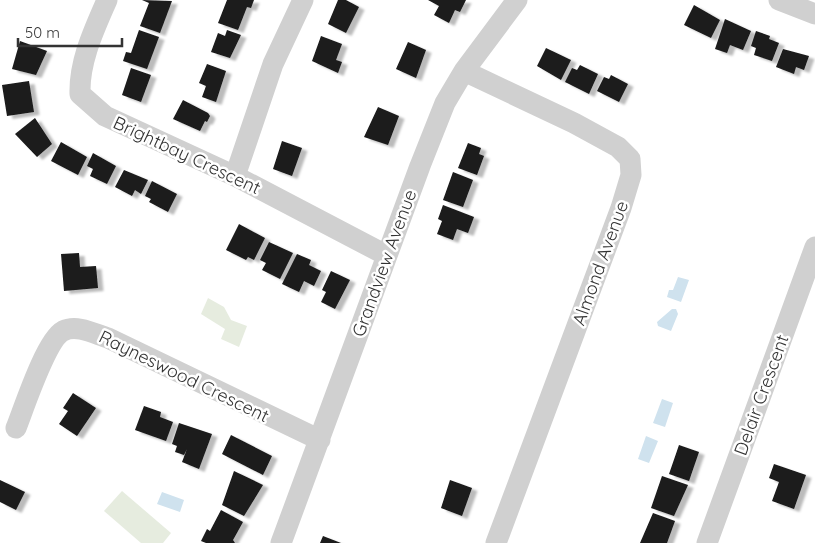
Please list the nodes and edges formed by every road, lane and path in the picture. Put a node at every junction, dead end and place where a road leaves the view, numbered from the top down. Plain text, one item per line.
1 (107, 0) edge
2 (303, 0) edge
3 (517, 0) edge
4 (779, 0) edge
5 (815, 14) edge
6 (464, 71) junction
7 (235, 176) junction
8 (815, 247) edge
9 (386, 255) junction
10 (16, 428) dead end
11 (320, 440) junction
12 (281, 543) edge
13 (496, 543) edge
14 (707, 543) edge

1 - 7 street, Brightbay Crescent
2 - 7 street
3 - 6 street, Grandview Avenue
4 - 5 street
6 - 9 street, Grandview Avenue
6 - 13 street, Almond Avenue
7 - 9 street, Brightbay Crescent
8 - 14 street, Delair Crescent
9 - 11 street, Grandview Avenue
10 - 11 street, Rayneswood Crescent
11 - 12 street, Grandview Avenue

